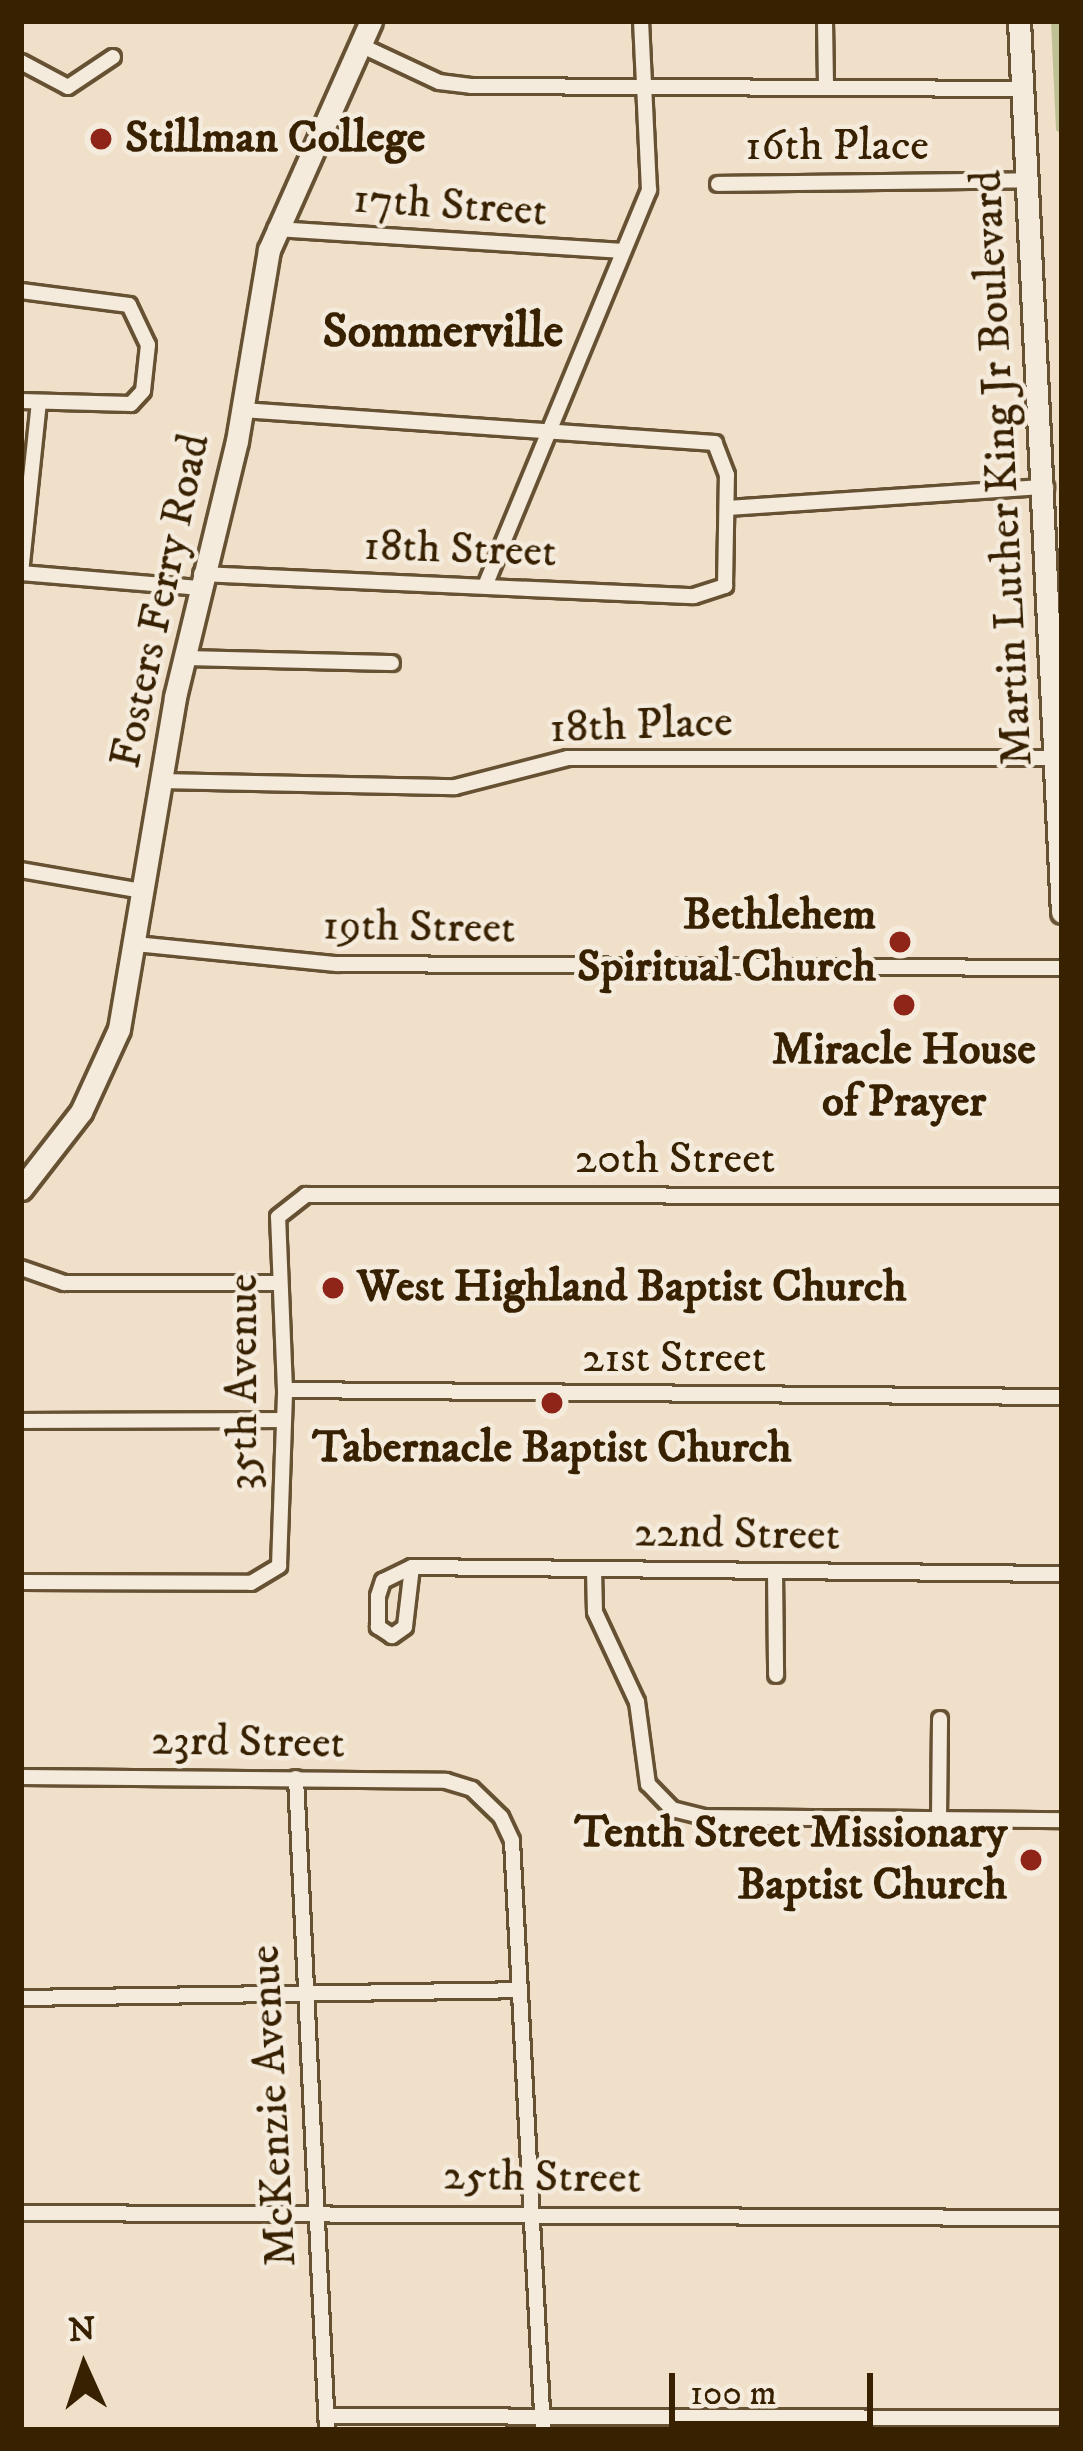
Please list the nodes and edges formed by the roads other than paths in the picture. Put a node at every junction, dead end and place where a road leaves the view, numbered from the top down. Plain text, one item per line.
1 (370, 21) edge
2 (641, 21) edge
3 (825, 21) edge
4 (1019, 21) edge
5 (360, 45) junction
6 (113, 57) dead end
7 (21, 62) edge
8 (826, 85) junction
9 (1024, 89) junction
10 (645, 90) junction
11 (1028, 180) junction
12 (718, 184) dead end
13 (275, 229) junction
14 (620, 251) junction
15 (21, 291) edge
16 (21, 401) edge
17 (39, 404) junction
18 (242, 410) junction
19 (553, 433) junction
20 (1046, 487) junction
21 (728, 508) junction
22 (21, 573) edge
23 (200, 581) junction
24 (485, 586) junction
25 (183, 658) junction
26 (392, 663) dead end
27 (1059, 674) edge
28 (1056, 758) junction
29 (160, 781) junction
30 (1061, 861) edge
31 (21, 870) edge
32 (143, 891) junction
33 (1062, 912) edge
34 (135, 944) junction
35 (1062, 968) edge
36 (21, 1189) edge
37 (1062, 1196) edge
38 (290, 1202) joint
39 (21, 1268) edge
40 (280, 1283) junction
41 (285, 1390) junction
42 (1062, 1397) edge
43 (283, 1420) junction
44 (21, 1421) edge
45 (412, 1568) junction
46 (594, 1569) junction
47 (775, 1571) junction
48 (1062, 1574) edge
49 (21, 1582) edge
50 (776, 1676) dead end
51 (940, 1719) dead end
52 (21, 1777) edge
53 (296, 1778) junction
54 (939, 1817) junction
55 (1062, 1820) edge
56 (520, 1990) junction
57 (21, 1998) edge
58 (304, 1998) junction
59 (313, 2212) junction
60 (21, 2213) edge
61 (534, 2215) junction
62 (1062, 2218) edge
63 (1054, 2420) edge
64 (326, 2423) edge
65 (543, 2424) edge
66 (786, 2425) edge
67 (1062, 2429) edge

1 - 5 street, Fosters Ferry Road
2 - 10 street
3 - 8 street
4 - 9 street, Martin Luther King Jr Boulevard
5 - 10 street
5 - 13 street, Fosters Ferry Road
6 - 7 street
8 - 9 street
8 - 10 street
9 - 11 street, Martin Luther King Jr Boulevard
10 - 14 street
11 - 12 street, 16th Place
11 - 20 street, Martin Luther King Jr Boulevard
13 - 14 street, 17th Street
13 - 18 street, Fosters Ferry Road
14 - 19 street
15 - 17 street
16 - 17 street
17 - 22 street
18 - 19 street
18 - 23 street, Fosters Ferry Road
19 - 21 street
19 - 24 street
20 - 21 street
20 - 27 street, Martin Luther King Jr Boulevard
21 - 24 street, 18th Street
22 - 23 street, 18th Street
23 - 24 street, 18th Street
23 - 25 street, Fosters Ferry Road
25 - 26 street
25 - 29 street, Fosters Ferry Road
27 - 28 street, Martin Luther King Jr Boulevard
28 - 29 street, 18th Place
28 - 30 street, Martin Luther King Jr Boulevard
29 - 32 street, Fosters Ferry Road
30 - 33 street, Martin Luther King Jr Boulevard
31 - 32 street
32 - 34 street, Fosters Ferry Road
34 - 35 street, 19th Street
34 - 36 street, Fosters Ferry Road
37 - 38 street, 20th Street
38 - 40 street, 35th Avenue
39 - 40 street
40 - 41 street, 35th Avenue
41 - 42 street, 21st Street
41 - 43 street, 35th Avenue
43 - 44 street
43 - 49 street, 35th Avenue
45 - 45 street
45 - 46 street, 22nd Street
46 - 47 street, 22nd Street
46 - 54 street
47 - 48 street, 22nd Street
47 - 50 street
51 - 54 street
52 - 53 street, 23rd Street
53 - 56 street, 23rd Street
53 - 58 street, McKenzie Avenue
54 - 55 street
56 - 58 street
56 - 61 street
57 - 58 street
58 - 59 street, McKenzie Avenue
59 - 60 street, 25th Street
59 - 61 street, 25th Street
59 - 64 street, McKenzie Avenue
61 - 62 street, 25th Street
61 - 65 street
63 - 66 street
63 - 67 street
64 - 65 street
65 - 66 street

